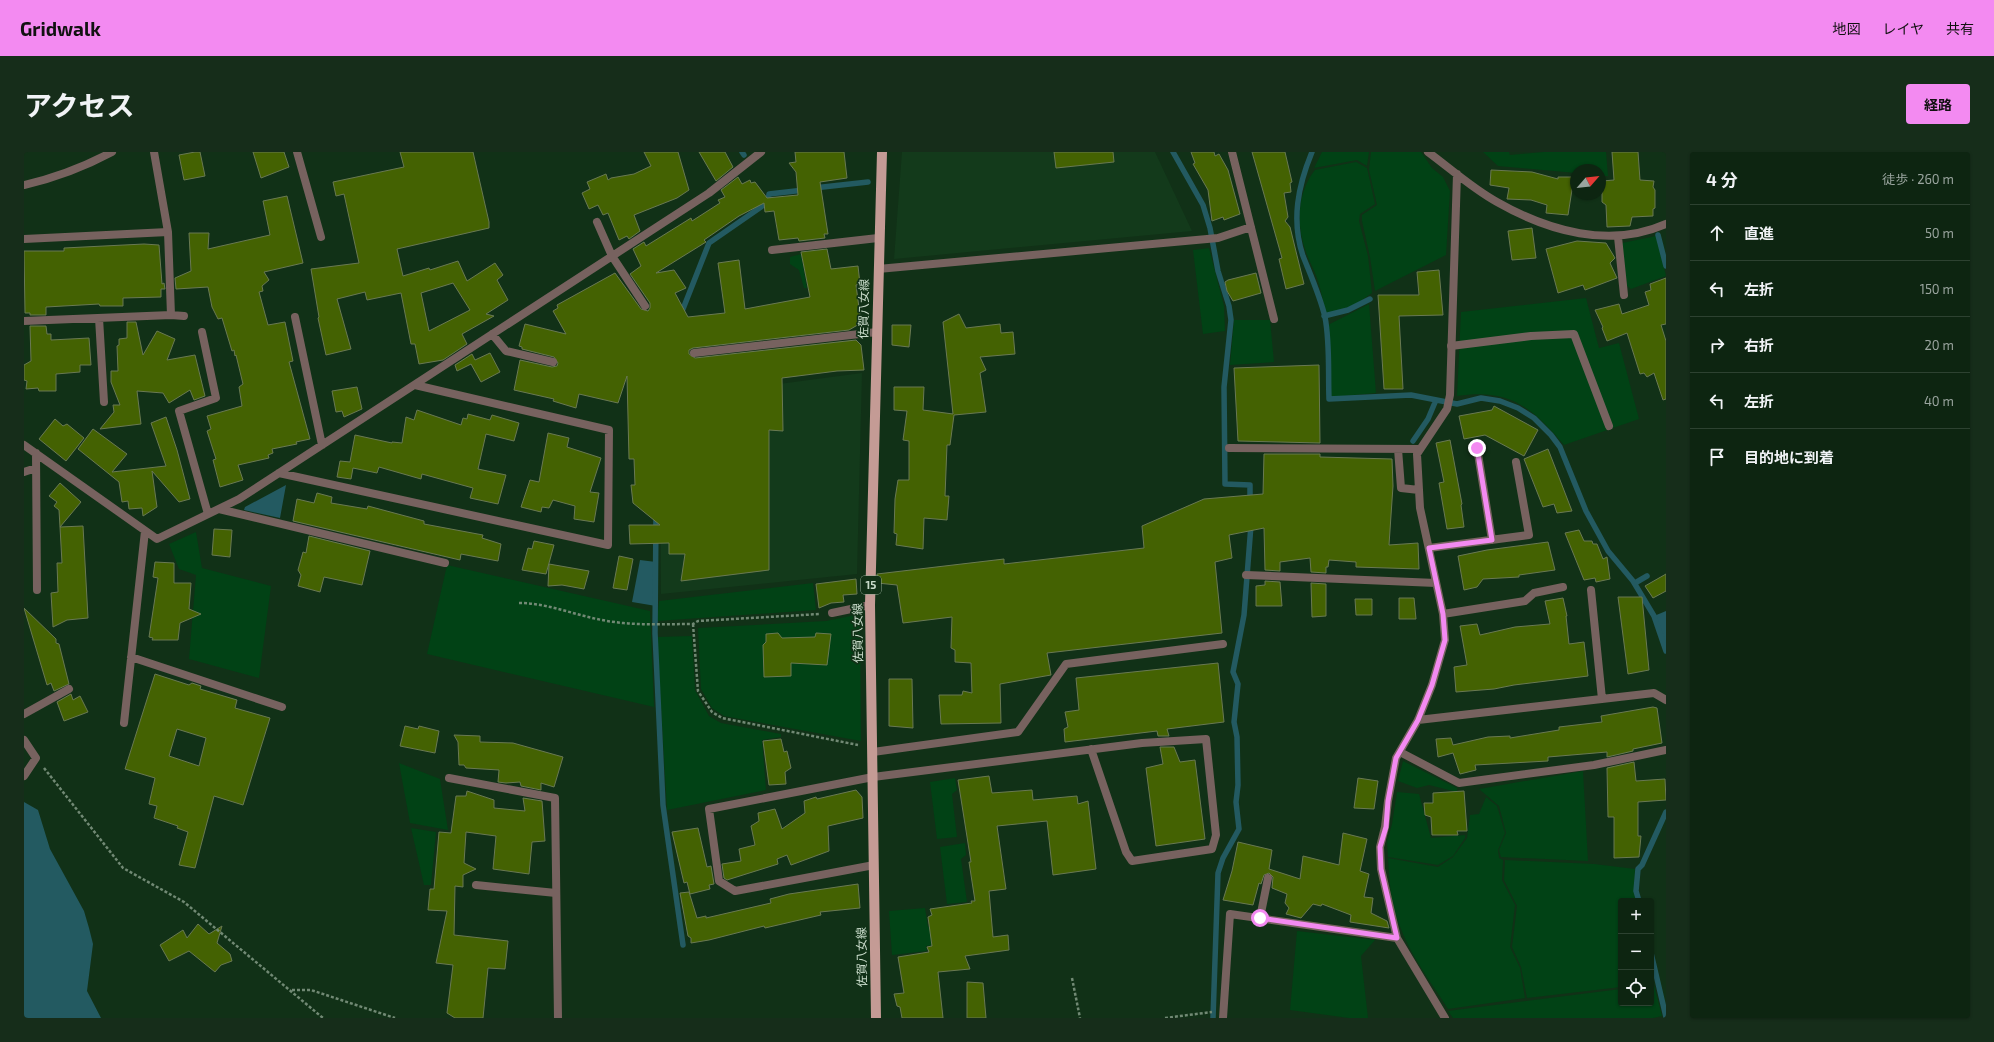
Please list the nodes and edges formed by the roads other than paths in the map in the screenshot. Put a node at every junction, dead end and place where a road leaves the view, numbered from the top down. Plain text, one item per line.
1 (112, 152) edge
2 (154, 152) edge
3 (297, 152) edge
4 (761, 152) edge
5 (882, 152) edge
6 (1232, 152) edge
7 (1428, 152) edge
8 (1457, 174) junction
9 (24, 185) edge
10 (597, 222) dead end
11 (1666, 224) edge
12 (1251, 227) junction
13 (168, 232) junction
14 (321, 237) dead end
15 (1618, 237) junction
16 (878, 238) junction
17 (24, 239) edge
18 (772, 250) dead end
19 (612, 256) junction
20 (878, 269) junction
21 (1624, 295) dead end
22 (645, 306) dead end
23 (172, 315) junction
24 (184, 316) dead end
25 (295, 317) dead end
26 (98, 318) junction
27 (1274, 319) dead end
28 (24, 321) edge
29 (202, 332) dead end
30 (877, 332) junction
31 (492, 334) junction
32 (1451, 346) junction
33 (694, 353) dead end
34 (553, 362) dead end
35 (415, 385) junction
36 (104, 402) dead end
37 (1609, 426) dead end
38 (24, 445) edge
39 (322, 445) junction
40 (1229, 448) dead end
41 (1477, 448) dead end
42 (1398, 449) junction
43 (1420, 449) junction
44 (36, 453) junction
45 (1516, 462) dead end
46 (36, 468) junction
47 (24, 472) edge
48 (279, 474) junction
49 (1419, 490) junction
50 (219, 509) junction
51 (208, 514) junction
52 (145, 531) junction
53 (1492, 540) junction
54 (1429, 548) junction
55 (445, 563) dead end
56 (1246, 575) dead end
57 (1436, 583) junction
58 (1563, 587) dead end
59 (37, 590) dead end
60 (1591, 590) dead end
61 (870, 605) junction
62 (832, 613) road end
63 (1443, 614) junction
64 (1223, 644) dead end
65 (132, 657) junction
66 (69, 690) dead end
67 (1602, 699) junction
68 (1666, 700) edge
69 (282, 707) dead end
70 (24, 714) edge
71 (1418, 720) junction
72 (124, 723) dead end
73 (24, 740) edge
74 (1091, 749) junction
75 (873, 750) junction
76 (1666, 750) edge
77 (1400, 752) junction
78 (24, 776) edge
79 (873, 777) junction
80 (449, 778) dead end
81 (874, 865) junction
82 (1268, 878) dead end
83 (476, 885) dead end
84 (556, 894) junction
85 (1260, 918) junction
86 (1397, 938) junction
87 (1224, 1014) edge
88 (558, 1018) edge
89 (876, 1018) edge
90 (1445, 1018) edge

1 - 9 street
2 - 13 street
3 - 14 street
4 - 19 street
5 - 16 main road, 佐賀八女線 / 15
6 - 12 street
7 - 8 street
8 - 15 street
8 - 32 street
10 - 19 street
11 - 15 street
12 - 20 street
12 - 27 street
13 - 17 street
13 - 23 street
15 - 21 street
16 - 18 street
16 - 20 main road, 佐賀八女線 / 15
19 - 22 street
19 - 31 street
20 - 30 main road, 佐賀八女線 / 15
23 - 24 street
23 - 26 street
25 - 39 street
26 - 28 street
26 - 36 street
29 - 51 street
30 - 33 street
30 - 61 main road, 佐賀八女線 / 15
31 - 34 street
31 - 35 street
32 - 37 street
32 - 43 street
35 - 39 street
35 - 48 street
38 - 44 street
39 - 48 street
40 - 42 street
41 - 53 street
42 - 43 street
42 - 49 street
43 - 49 street
44 - 46 street
44 - 52 street
45 - 53 street
46 - 47 street
46 - 59 street
48 - 50 street
49 - 54 street
50 - 51 street
50 - 55 street
51 - 52 street
52 - 65 street
53 - 54 street
54 - 57 street
56 - 57 street
57 - 63 street
58 - 63 street
60 - 67 street
61 - 62 street
61 - 75 main road, 佐賀八女線 / 15
63 - 71 street
64 - 75 street
65 - 69 street
65 - 72 street
66 - 70 street
67 - 68 street
67 - 71 street
71 - 77 street
73 - 78 street
74 - 74 street
74 - 79 street
75 - 79 main road, 佐賀八女線 / 15
76 - 77 street
77 - 86 street
79 - 81 main road, 佐賀八女線 / 15
79 - 81 street
80 - 84 street
81 - 89 main road, 佐賀八女線 / 15
82 - 85 street
83 - 84 street
84 - 88 street
85 - 86 street
85 - 87 street
86 - 90 street

